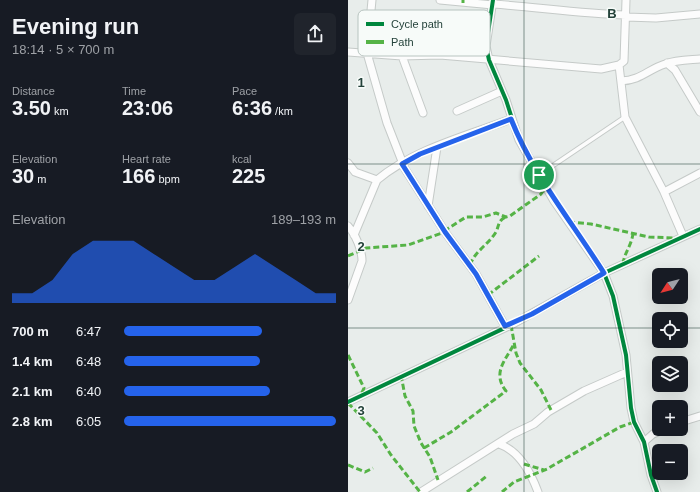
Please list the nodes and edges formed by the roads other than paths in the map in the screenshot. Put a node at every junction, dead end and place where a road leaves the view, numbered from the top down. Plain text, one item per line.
1 (372, 0) edge
2 (440, 0) edge
3 (626, 0) edge
4 (493, 3) edge
5 (371, 10) edge
6 (700, 14) edge
7 (626, 16) junction
8 (490, 21) edge
9 (348, 52) edge
10 (358, 53) edge
11 (368, 56) edge
12 (402, 56) edge
13 (450, 56) edge
14 (487, 56) edge
15 (700, 59) edge
16 (488, 60) junction
17 (667, 63) junction
18 (619, 66) junction
19 (621, 81) junction
20 (502, 91) junction
21 (458, 111) dead end
22 (700, 112) edge
23 (423, 113) dead end
24 (625, 117) junction
25 (511, 119) junction
26 (437, 147) junction
27 (348, 163) edge
28 (402, 164) junction
29 (700, 173) edge
30 (539, 175) junction
31 (377, 180) junction
32 (664, 192) junction
33 (428, 206) junction
34 (348, 226) edge
35 (700, 229) edge
36 (354, 235) junction
37 (683, 236) junction
38 (604, 273) junction
39 (348, 300) edge
40 (505, 326) junction
41 (627, 372) junction
42 (348, 402) edge
43 (700, 416) edge
44 (688, 420) edge
45 (652, 435) edge
46 (644, 442) junction
47 (499, 444) junction
48 (422, 492) edge
49 (538, 492) edge
50 (657, 492) edge

1 - 5 street
2 - 4 street
3 - 7 street
4 - 7 street
4 - 8 street
6 - 7 street
7 - 18 street
9 - 10 street
11 - 28 street
12 - 23 street
13 - 16 street
14 - 16 street
15 - 17 street
16 - 18 street
16 - 20 street
17 - 19 street
17 - 22 street
18 - 19 street
19 - 24 street
20 - 21 street
20 - 25 street
24 - 30 lane
24 - 32 street
25 - 26 street
25 - 30 street
26 - 28 street
26 - 33 street
27 - 31 street
28 - 31 street
28 - 33 street
29 - 32 street
30 - 38 street
31 - 36 street
32 - 37 street
33 - 40 street
34 - 36 street
35 - 37 street
36 - 39 street
37 - 38 street
38 - 40 street
38 - 41 street
40 - 42 street
41 - 46 street
41 - 47 street
43 - 44 street
45 - 46 street
46 - 50 street
47 - 48 street
47 - 49 street

